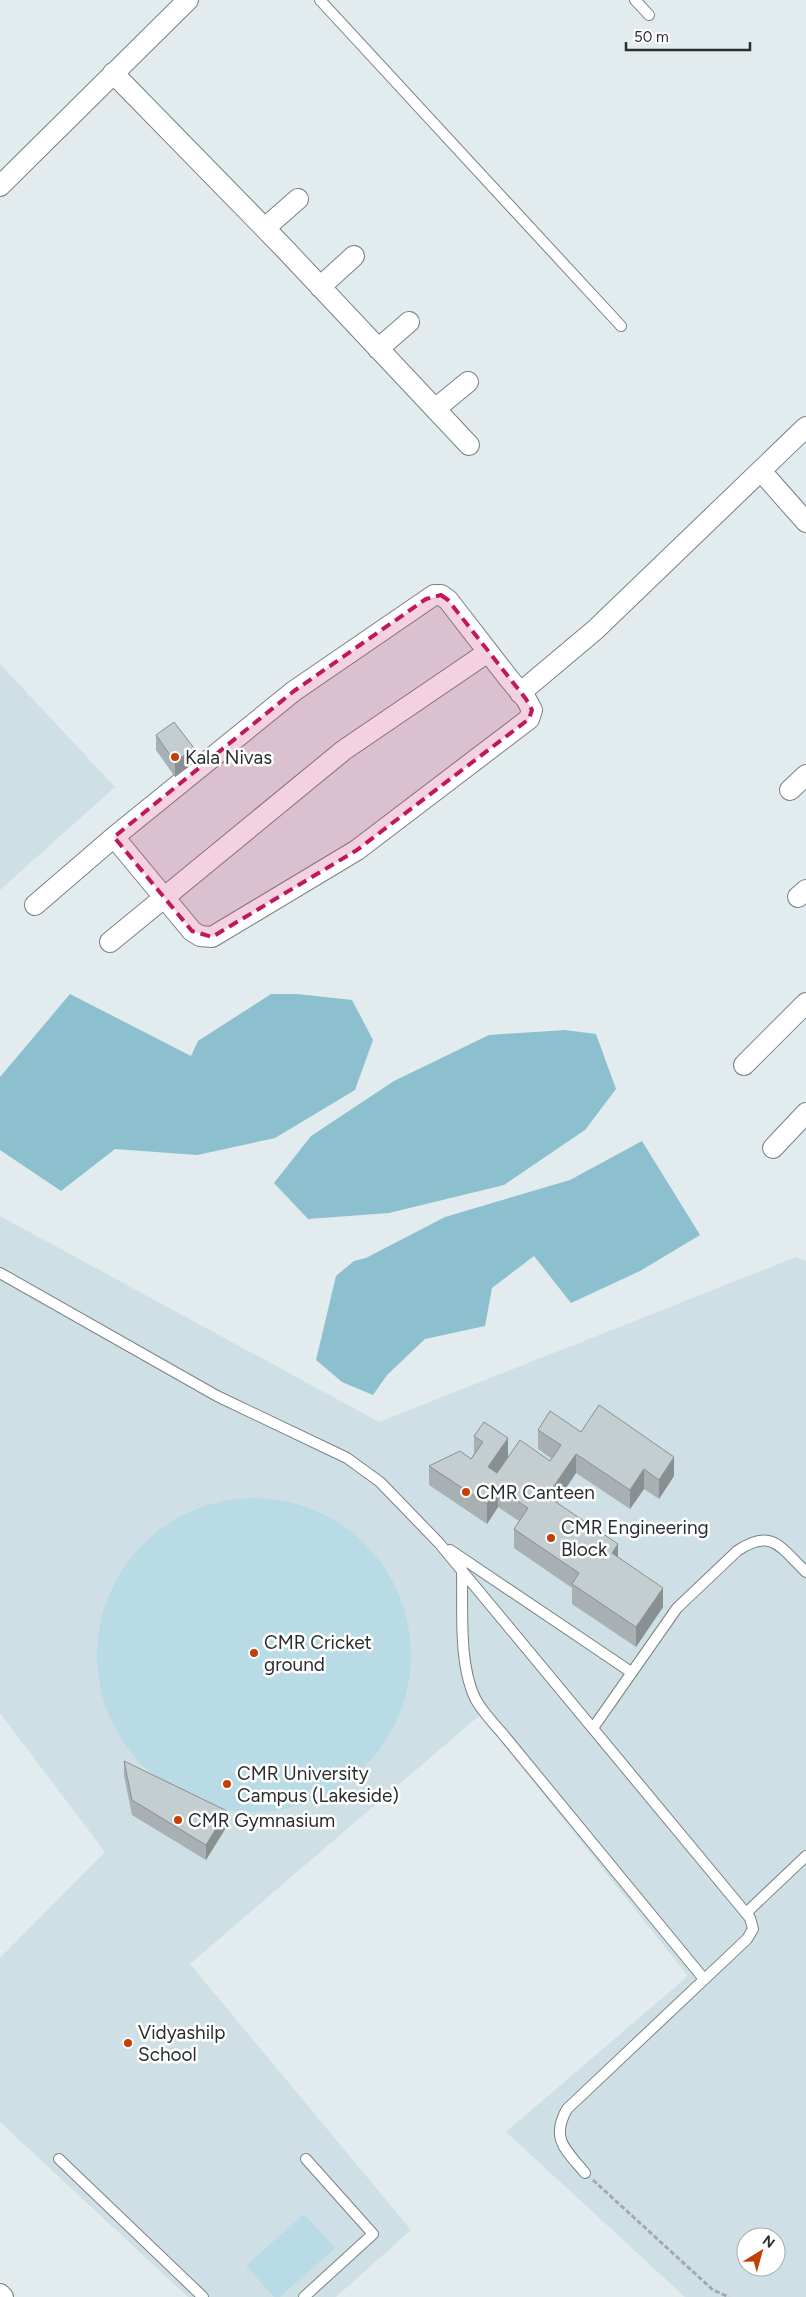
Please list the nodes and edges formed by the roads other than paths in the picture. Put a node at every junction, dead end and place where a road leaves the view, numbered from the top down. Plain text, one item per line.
1 (188, 0) edge
2 (320, 0) edge
3 (635, 0) edge
4 (649, 15) dead end
5 (113, 73) junction
6 (0, 186) edge
7 (298, 198) dead end
8 (265, 228) junction
9 (354, 256) dead end
10 (320, 288) junction
11 (410, 322) dead end
12 (621, 326) dead end
13 (378, 349) junction
14 (468, 382) dead end
15 (435, 409) junction
16 (806, 427) edge
17 (469, 445) dead end
18 (761, 471) junction
19 (806, 522) edge
20 (488, 652) junction
21 (520, 693) junction
22 (806, 776) edge
23 (790, 790) dead end
24 (114, 837) junction
25 (163, 897) junction
26 (35, 905) dead end
27 (110, 942) dead end
28 (806, 1003) edge
29 (744, 1065) dead end
30 (806, 1113) edge
31 (773, 1148) dead end
32 (0, 1273) edge
33 (440, 1543) junction
34 (462, 1570) junction
35 (806, 1572) edge
36 (631, 1672) junction
37 (593, 1728) junction
38 (806, 1856) edge
39 (746, 1913) junction
40 (704, 1979) junction
41 (59, 2159) dead end
42 (306, 2159) dead end
43 (585, 2173) road end
44 (203, 2297) edge
45 (304, 2297) edge

1 - 5 street
2 - 12 lane
3 - 4 lane
5 - 6 street
5 - 8 street
7 - 8 street
8 - 10 street
9 - 10 street
10 - 13 street
11 - 13 street
13 - 15 street
14 - 15 street
15 - 17 street
16 - 18 street
18 - 19 street
18 - 21 street
20 - 21 street
20 - 24 street
20 - 25 street
21 - 25 street
22 - 23 street
24 - 25 street
24 - 26 street
25 - 27 street
28 - 29 street
30 - 31 street
32 - 33 lane
33 - 34 lane
33 - 36 lane
34 - 37 lane
34 - 40 lane
35 - 36 lane
36 - 37 lane
37 - 39 lane
38 - 39 lane
39 - 40 lane
40 - 43 lane
41 - 44 lane
42 - 45 lane

